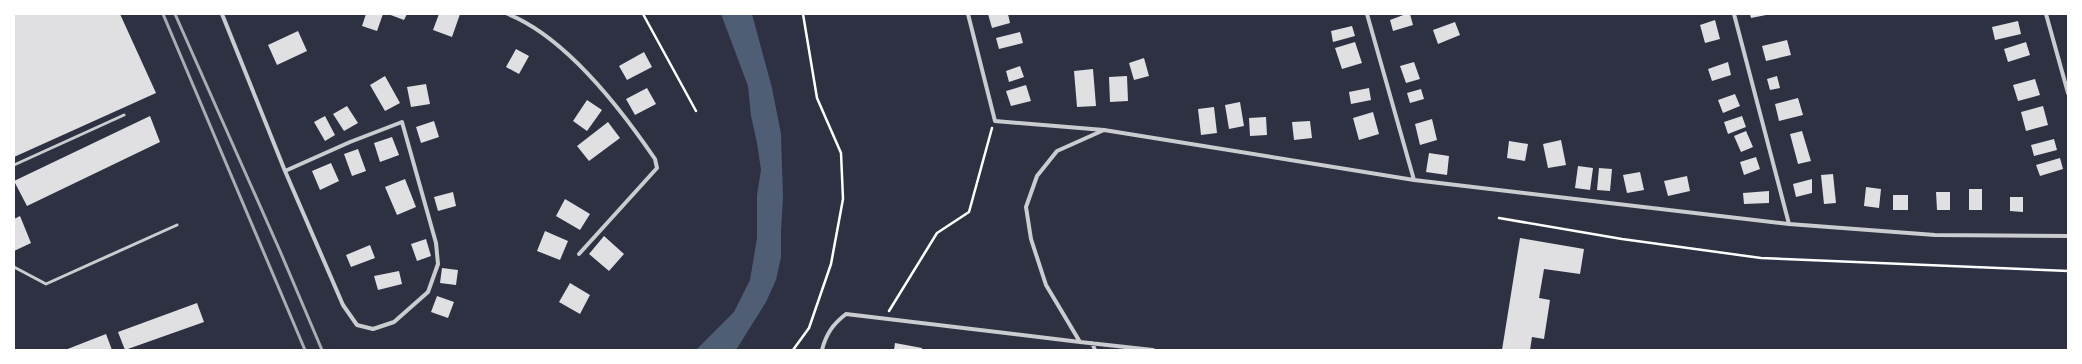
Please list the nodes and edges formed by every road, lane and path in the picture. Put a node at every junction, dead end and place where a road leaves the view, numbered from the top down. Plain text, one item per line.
1 (222, 14) edge
2 (508, 14) edge
3 (643, 14) edge
4 (803, 14) edge
5 (968, 14) edge
6 (1367, 14) edge
7 (1734, 14) edge
8 (2046, 14) edge
9 (2068, 93) edge
10 (696, 112) dead end
11 (124, 115) dead end
12 (994, 120) junction
13 (1104, 130) junction
14 (14, 165) edge
15 (285, 172) junction
16 (1414, 180) junction
17 (1499, 218) dead end
18 (1789, 224) junction
19 (177, 225) dead end
20 (2068, 236) edge
21 (579, 254) dead end
22 (14, 267) edge
23 (2068, 272) edge
24 (885, 318) junction
25 (1080, 342) junction
26 (1092, 343) junction
27 (793, 350) edge
28 (822, 350) edge
29 (1096, 350) edge
30 (1153, 350) edge

1 - 15 street
2 - 21 street
3 - 10 path
4 - 27 path
5 - 12 street
6 - 16 street
7 - 18 street
8 - 9 street
11 - 14 lane
12 - 13 street
12 - 24 path
13 - 16 street
13 - 25 street
15 - 15 street
16 - 18 street
17 - 23 path
18 - 20 street
19 - 22 lane
24 - 25 street
24 - 28 street
25 - 26 street
26 - 29 street
26 - 30 street

